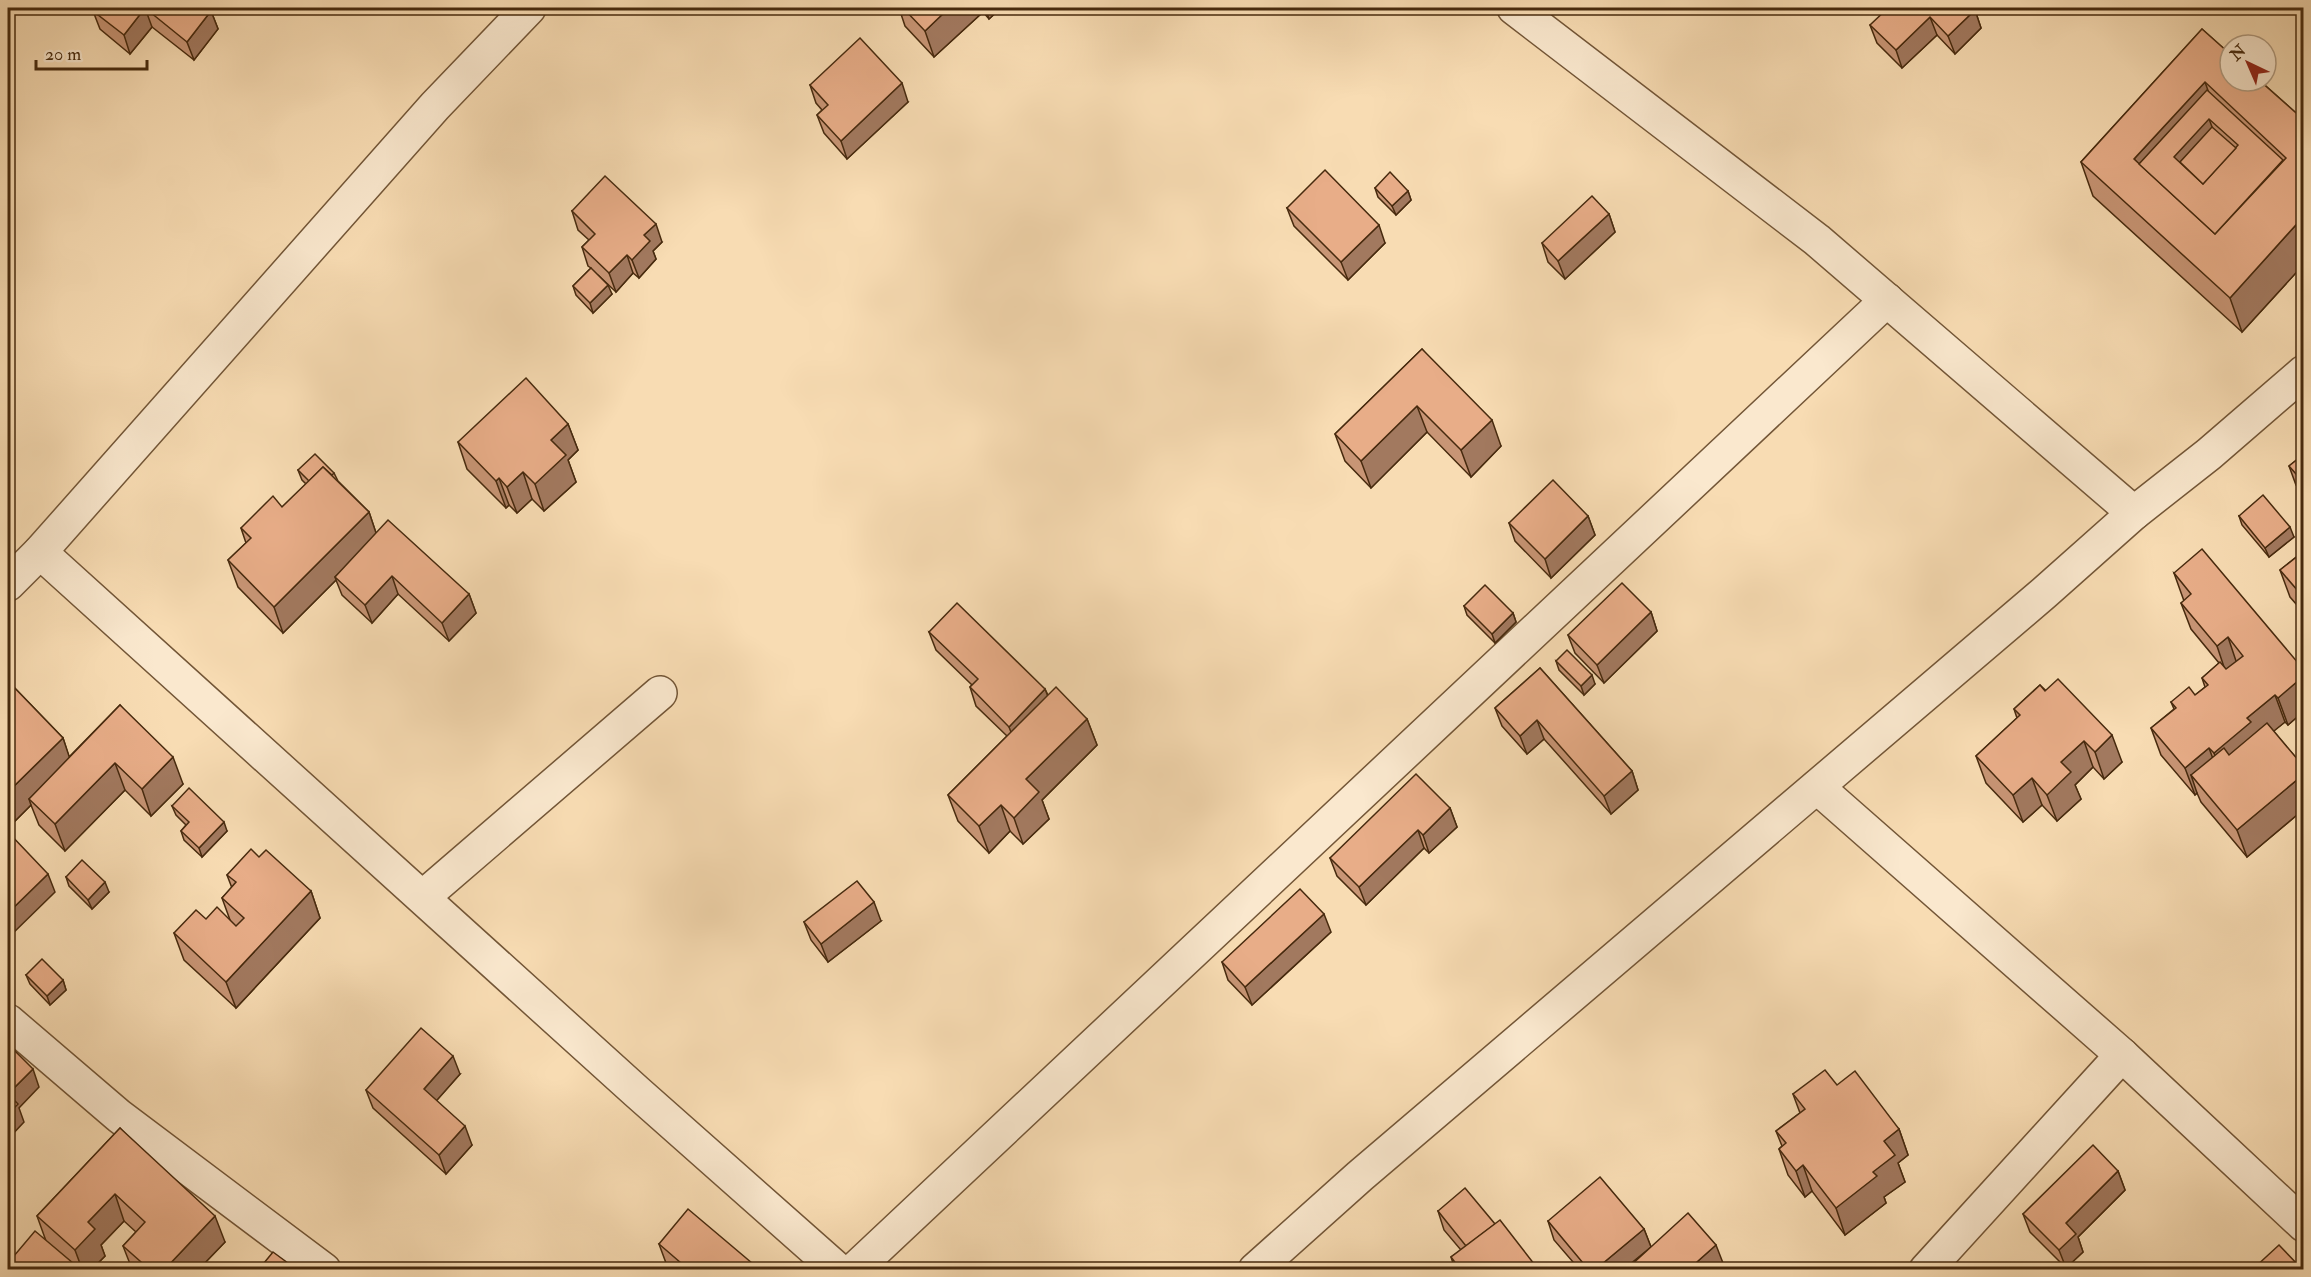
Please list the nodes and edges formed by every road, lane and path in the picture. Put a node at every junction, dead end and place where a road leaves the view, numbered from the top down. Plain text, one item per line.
1 (530, 8) edge
2 (1514, 8) edge
3 (1887, 300) junction
4 (2304, 372) edge
5 (2134, 513) junction
6 (40, 552) junction
7 (8, 584) edge
8 (660, 693) dead end
9 (1817, 787) junction
10 (423, 897) junction
11 (8, 1021) edge
12 (2122, 1055) junction
13 (2304, 1225) edge
14 (324, 1269) edge
15 (838, 1269) edge
16 (854, 1269) edge
17 (1255, 1269) edge
18 (1926, 1269) edge

1 - 6 street
2 - 3 street
3 - 5 street
3 - 16 street
4 - 5 street
5 - 9 street
6 - 7 street
6 - 10 street
8 - 10 street
9 - 12 street
9 - 17 street
10 - 15 street
11 - 14 street
12 - 13 street
12 - 18 street

